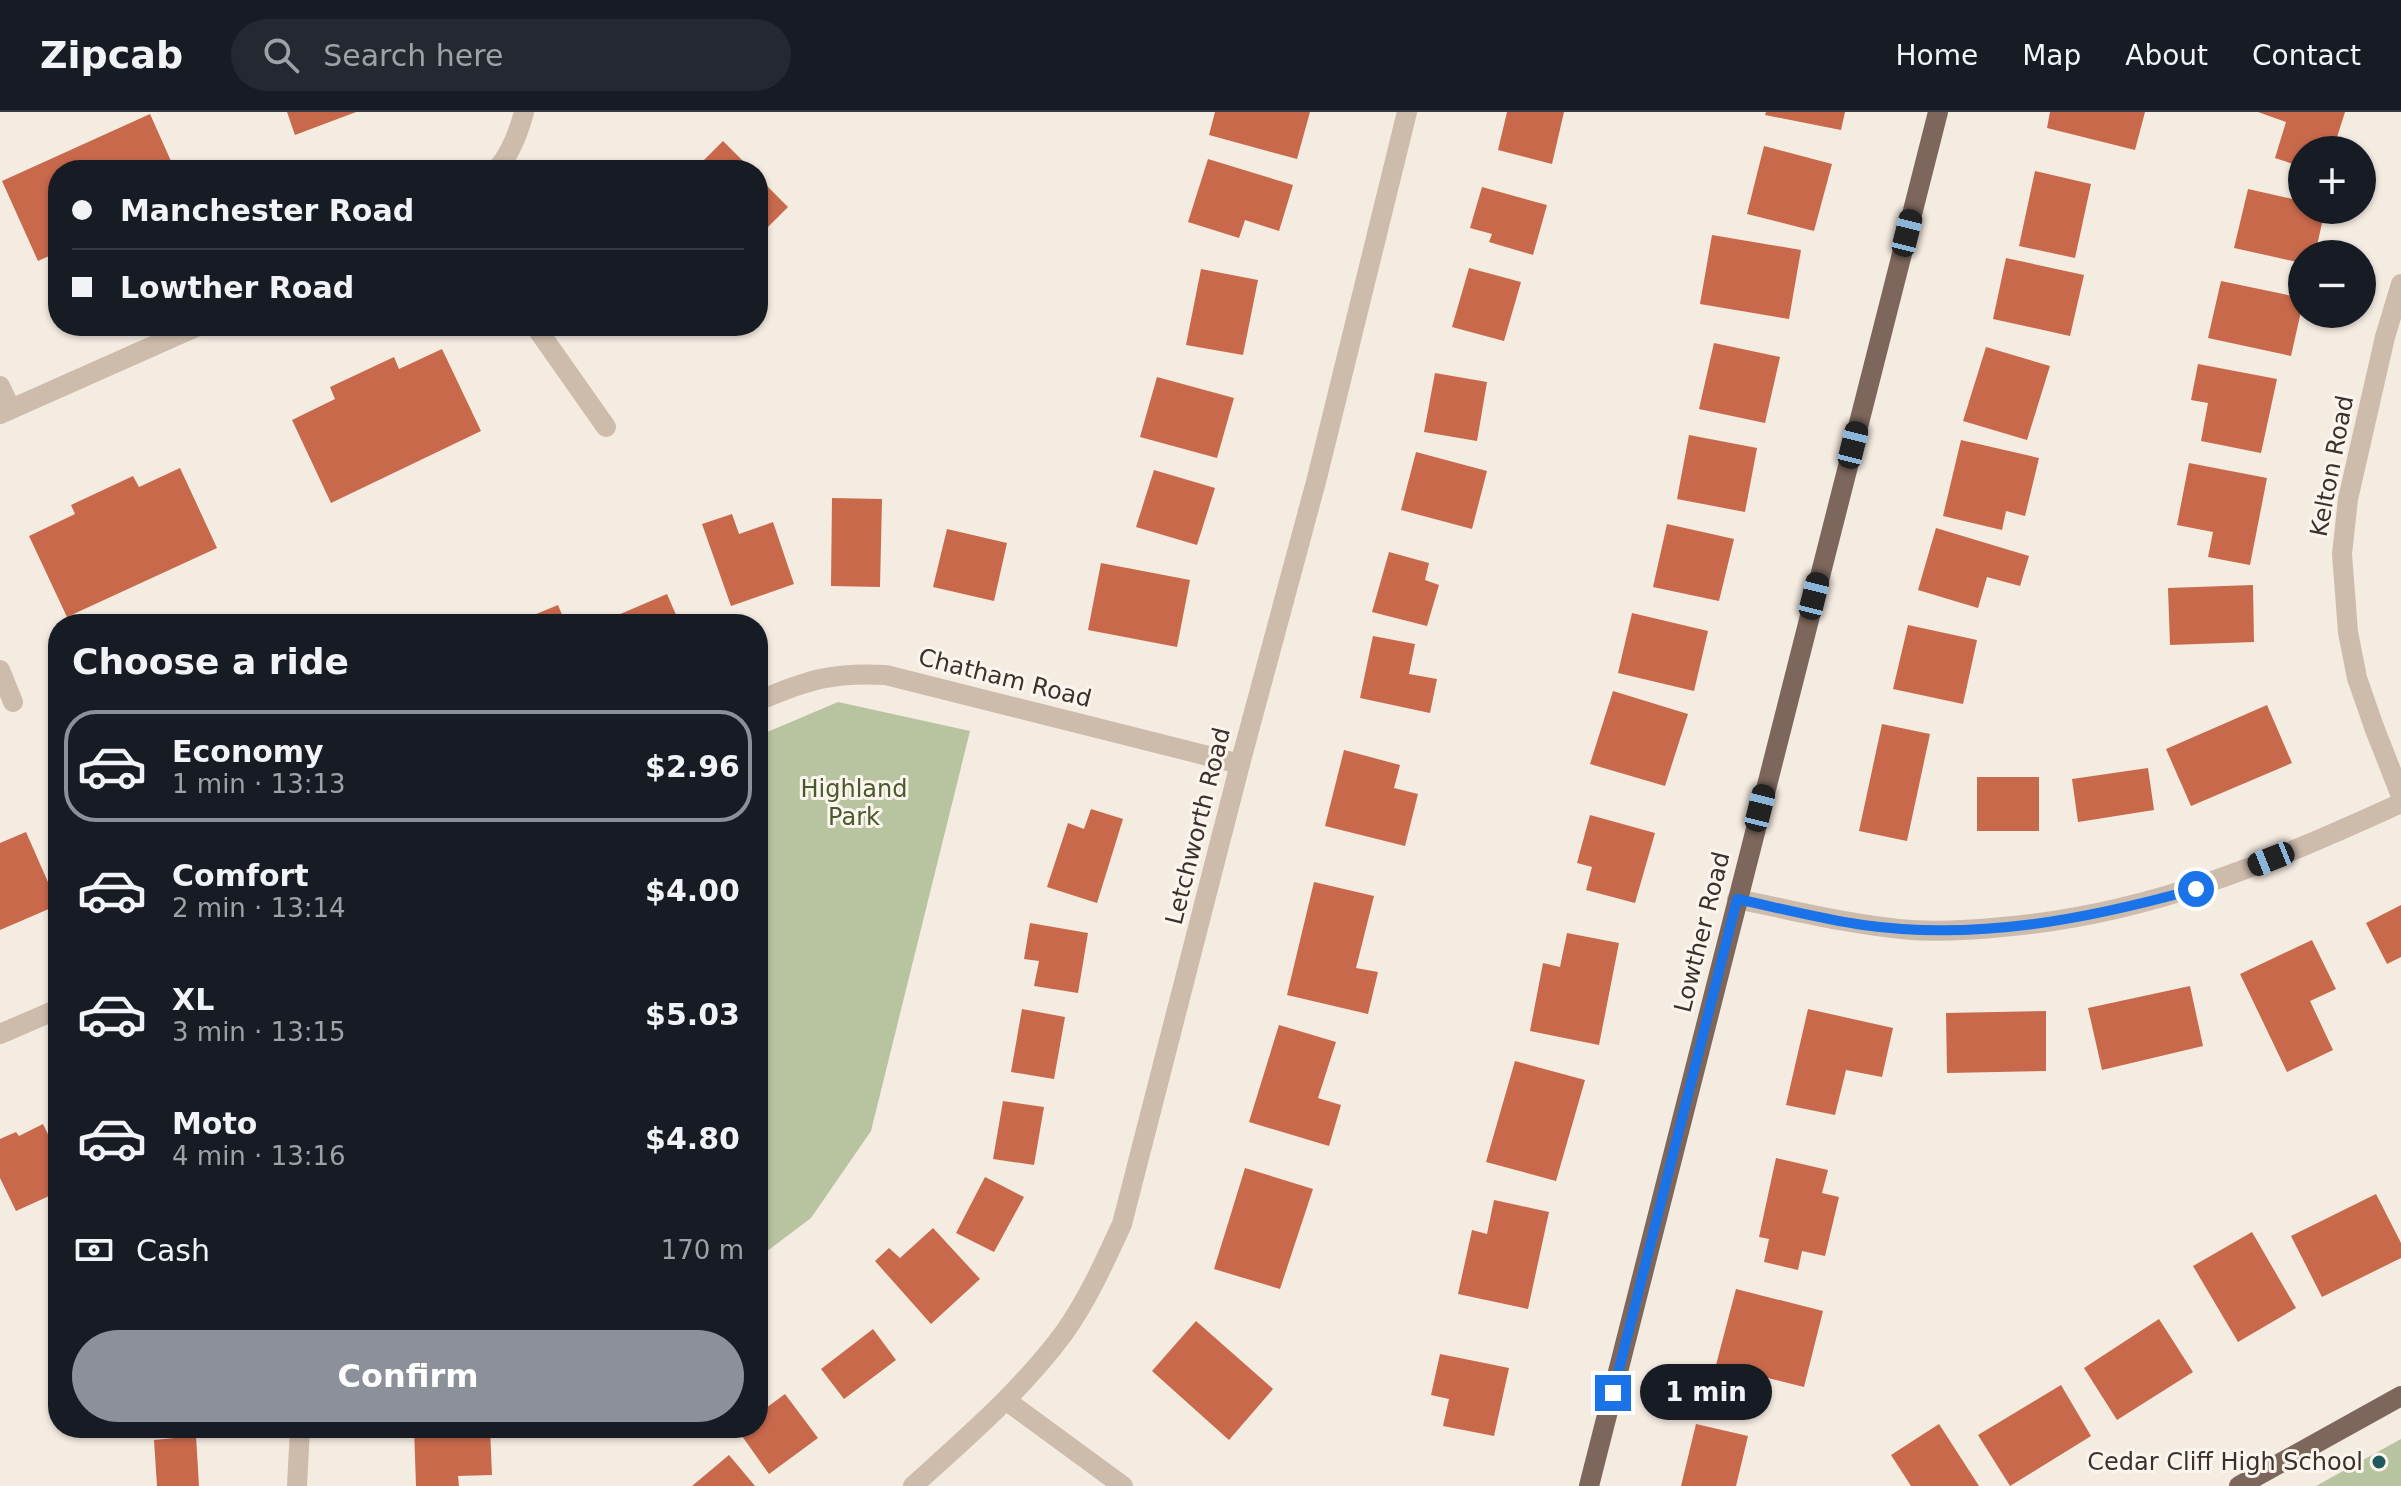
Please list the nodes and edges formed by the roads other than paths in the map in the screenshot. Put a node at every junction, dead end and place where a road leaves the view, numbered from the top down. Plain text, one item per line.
1 (524, 112) edge
2 (1407, 112) edge
3 (1938, 112) edge
4 (504, 160) edge
5 (2401, 284) edge
6 (176, 336) edge
7 (542, 336) edge
8 (0, 386) edge
9 (6, 412) edge
10 (606, 427) dead end
11 (0, 670) edge
12 (768, 697) edge
13 (13, 702) dead end
14 (1240, 764) junction
15 (2401, 796) edge
16 (2401, 803) edge
17 (1737, 899) junction
18 (48, 1013) edge
19 (0, 1034) edge
20 (2401, 1396) edge
21 (1007, 1401) junction
22 (299, 1438) edge
23 (297, 1486) edge
24 (913, 1486) edge
25 (1123, 1486) edge
26 (1589, 1486) edge
27 (2239, 1486) edge

1 - 4 street
2 - 14 street, Letchworth Road
3 - 17 main road, Lowther Road
5 - 15 street, Kelton Road
6 - 9 street
7 - 10 street
8 - 9 street
11 - 13 street
12 - 14 street, Chatham Road
14 - 21 street, Letchworth Road
16 - 17 street
17 - 26 main road, Lowther Road
18 - 19 street
20 - 27 main road
21 - 24 street, Letchworth Road
21 - 25 street
22 - 23 street

